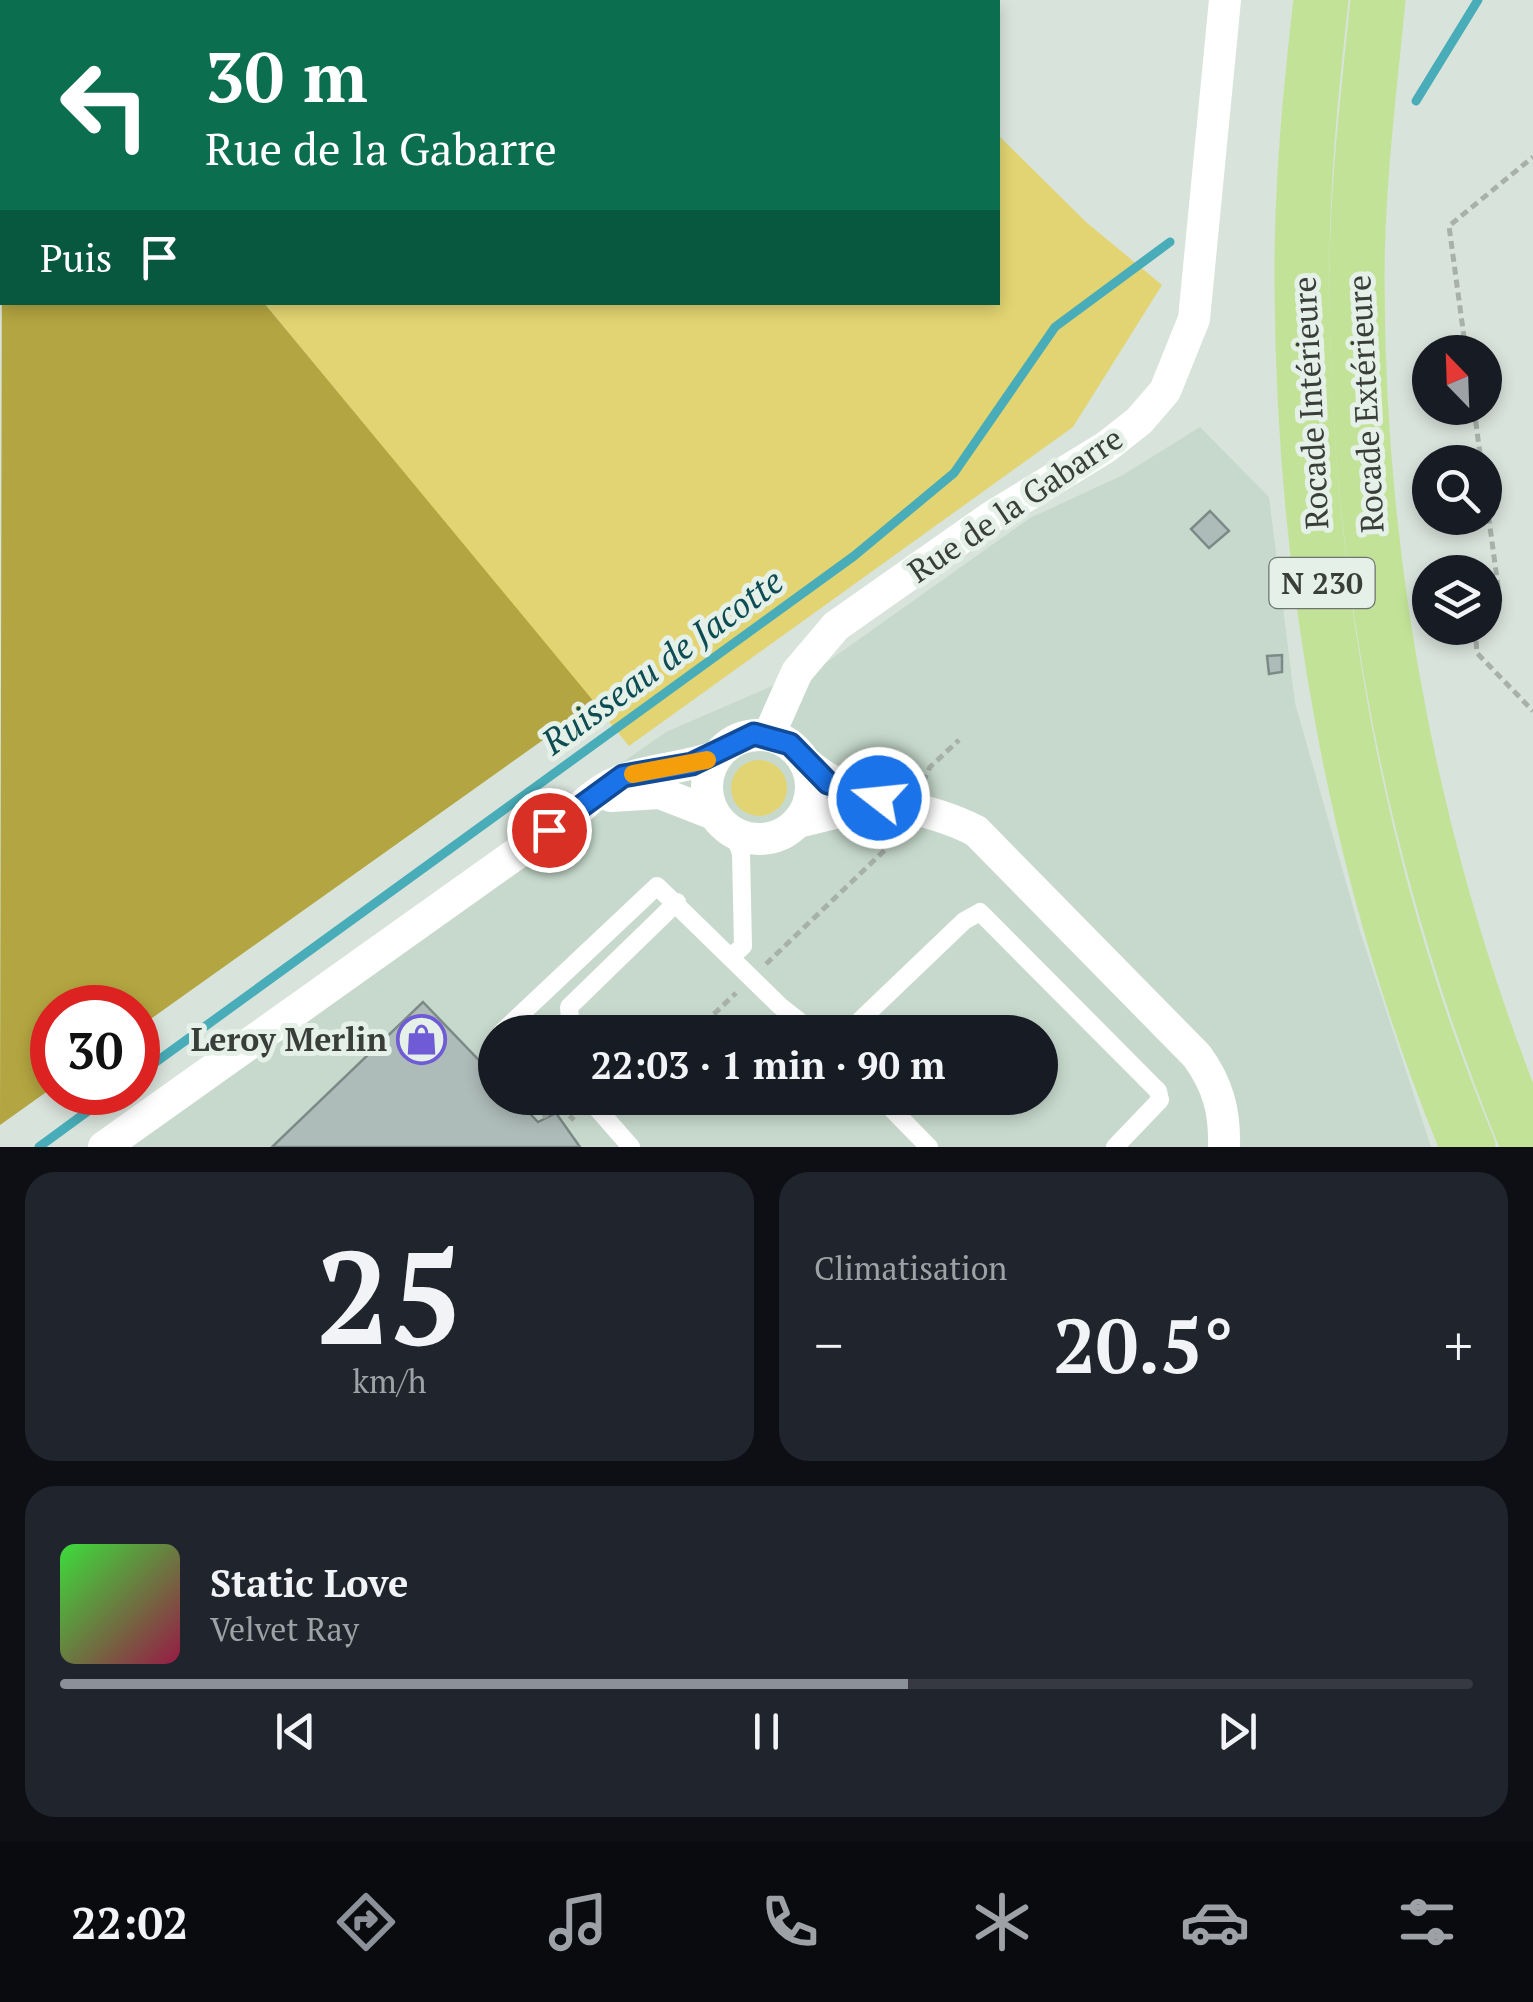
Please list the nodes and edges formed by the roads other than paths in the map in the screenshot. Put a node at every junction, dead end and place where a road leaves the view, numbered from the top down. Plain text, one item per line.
1 (1225, 0) edge
2 (1294, 0) edge
3 (1321, 0) edge
4 (1378, 0) edge
5 (1302, 288) junction
6 (769, 735) junction
7 (716, 756) junction
8 (806, 762) junction
9 (579, 809) junction
10 (909, 814) junction
11 (798, 822) junction
12 (723, 823) junction
13 (678, 902) junction
14 (732, 956) junction
15 (519, 1015) edge
16 (569, 1015) edge
17 (794, 1015) edge
18 (866, 1015) edge
19 (603, 1115) edge
20 (898, 1115) edge
21 (104, 1147) edge
22 (630, 1147) edge
23 (929, 1147) edge
24 (1114, 1147) edge
25 (1205, 1147) edge
26 (1224, 1147) edge
27 (1468, 1147) edge
28 (1529, 1147) edge

1 - 6 street, Rue de la Gabarre
2 - 5 highway
3 - 5 highway, Rocade Intérieure / N 230
4 - 28 highway, Rocade Extérieure / N 230
5 - 27 highway, Rocade Intérieure / N 230
6 - 7 street
6 - 8 street
7 - 9 street
7 - 12 street
8 - 10 street
8 - 11 street
9 - 12 street
9 - 21 street
10 - 11 street
10 - 25 street
10 - 26 street
11 - 12 street
12 - 14 lane
13 - 14 lane
13 - 15 lane
13 - 16 lane
14 - 17 lane
18 - 24 lane
19 - 22 lane
20 - 23 lane

